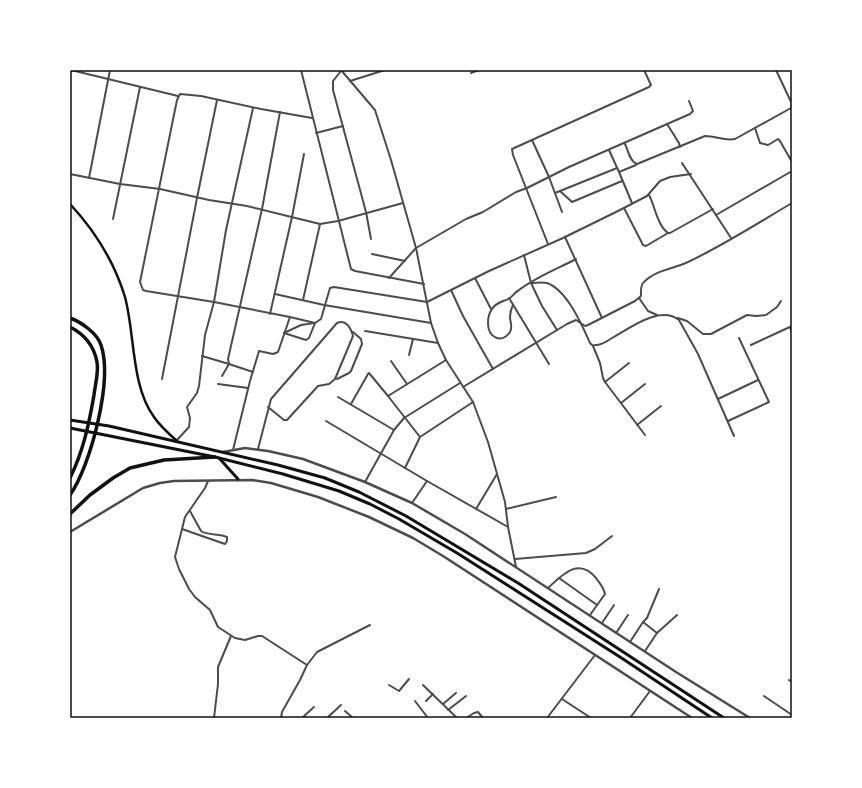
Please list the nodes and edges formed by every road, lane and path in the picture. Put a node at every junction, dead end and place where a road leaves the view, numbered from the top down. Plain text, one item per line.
1 (71, 70) edge
2 (110, 70) edge
3 (300, 70) edge
4 (341, 70) edge
5 (385, 70) edge
6 (480, 70) edge
7 (644, 70) edge
8 (776, 70) edge
9 (471, 73) dead end
10 (108, 79) junction
11 (349, 81) junction
12 (140, 87) junction
13 (178, 96) junction
14 (217, 100) junction
15 (689, 101) dead end
16 (253, 108) junction
17 (280, 112) junction
18 (312, 118) junction
19 (667, 124) junction
20 (343, 126) junction
21 (755, 128) junction
22 (316, 133) junction
23 (532, 140) junction
24 (625, 143) junction
25 (680, 147) junction
26 (609, 150) junction
27 (304, 154) dead end
28 (682, 162) dead end
29 (792, 162) edge
30 (636, 164) junction
31 (617, 168) junction
32 (792, 171) edge
33 (618, 172) junction
34 (70, 174) edge
35 (691, 174) junction
36 (549, 177) junction
37 (89, 178) junction
38 (622, 181) junction
39 (120, 184) junction
40 (160, 189) junction
41 (525, 189) junction
42 (560, 191) junction
43 (555, 193) junction
44 (648, 194) junction
45 (197, 198) junction
46 (403, 203) junction
47 (632, 203) junction
48 (792, 203) edge
49 (70, 204) edge
50 (232, 204) junction
51 (624, 208) junction
52 (262, 209) junction
53 (713, 209) junction
54 (366, 212) junction
55 (562, 212) dead end
56 (716, 215) junction
57 (292, 217) junction
58 (113, 219) dead end
59 (338, 221) junction
60 (320, 224) junction
61 (668, 233) junction
62 (565, 237) junction
63 (731, 238) junction
64 (371, 239) dead end
65 (548, 244) junction
66 (416, 248) junction
67 (372, 254) dead end
68 (524, 255) junction
69 (576, 260) junction
70 (405, 261) junction
71 (389, 278) junction
72 (475, 278) junction
73 (531, 283) junction
74 (424, 284) junction
75 (451, 290) junction
76 (275, 294) junction
77 (178, 296) junction
78 (509, 298) junction
79 (639, 298) junction
80 (303, 300) junction
81 (781, 301) dead end
82 (214, 302) junction
83 (428, 302) junction
84 (324, 305) junction
85 (513, 305) junction
86 (240, 308) junction
87 (491, 309) junction
88 (270, 314) junction
89 (658, 316) junction
90 (290, 317) junction
91 (675, 317) junction
92 (70, 318) edge
93 (602, 318) junction
94 (580, 321) junction
95 (315, 323) junction
96 (432, 323) junction
97 (70, 327) edge
98 (791, 327) edge
99 (557, 330) junction
100 (352, 331) junction
101 (365, 331) dead end
102 (284, 333) junction
103 (792, 333) edge
104 (739, 338) dead end
105 (413, 339) junction
106 (438, 343) junction
107 (537, 343) junction
108 (592, 345) junction
109 (751, 345) dead end
110 (409, 355) dead end
111 (202, 356) junction
112 (446, 360) junction
113 (391, 362) dead end
114 (629, 363) dead end
115 (229, 364) junction
116 (549, 364) dead end
117 (493, 369) junction
118 (253, 372) junction
119 (222, 376) dead end
120 (162, 379) dead end
121 (336, 379) junction
122 (759, 380) junction
123 (605, 382) junction
124 (460, 383) junction
125 (218, 384) dead end
126 (407, 384) junction
127 (645, 384) dead end
128 (464, 387) junction
129 (248, 388) junction
130 (388, 396) junction
131 (338, 397) dead end
132 (718, 399) junction
133 (473, 402) junction
134 (621, 403) junction
135 (351, 404) junction
136 (661, 406) dead end
137 (268, 407) junction
138 (404, 418) junction
139 (70, 420) edge
140 (326, 421) dead end
141 (728, 421) junction
142 (637, 425) junction
143 (70, 428) edge
144 (394, 430) junction
145 (645, 435) dead end
146 (734, 436) dead end
147 (420, 437) junction
148 (178, 442) junction
149 (233, 450) junction
150 (258, 450) junction
151 (223, 452) junction
152 (381, 453) junction
153 (215, 457) junction
154 (219, 458) junction
155 (405, 468) junction
156 (497, 474) junction
157 (70, 478) edge
158 (238, 479) junction
159 (208, 480) junction
160 (427, 480) junction
161 (365, 482) junction
162 (70, 495) edge
163 (556, 497) dead end
164 (412, 503) junction
165 (476, 509) junction
166 (506, 509) junction
167 (190, 510) junction
168 (70, 514) edge
169 (508, 527) junction
170 (182, 529) junction
171 (70, 532) edge
172 (612, 536) dead end
173 (515, 559) junction
174 (517, 568) junction
175 (558, 578) junction
176 (548, 588) junction
177 (659, 589) dead end
178 (597, 605) junction
179 (614, 605) dead end
180 (590, 615) junction
181 (628, 615) dead end
182 (677, 615) dead end
183 (643, 622) junction
184 (602, 623) junction
185 (370, 625) dead end
186 (616, 633) junction
187 (657, 633) junction
188 (231, 636) junction
189 (630, 642) junction
190 (645, 651) junction
191 (594, 655) junction
192 (306, 665) junction
193 (409, 679) dead end
194 (389, 685) dead end
195 (423, 685) dead end
196 (650, 692) junction
197 (456, 693) dead end
198 (433, 694) junction
199 (466, 696) dead end
200 (764, 696) dead end
201 (562, 699) junction
202 (426, 701) dead end
203 (415, 702) dead end
204 (443, 704) junction
205 (341, 705) dead end
206 (314, 707) dead end
207 (448, 710) junction
208 (345, 711) dead end
209 (792, 715) edge
210 (214, 718) edge
211 (281, 718) edge
212 (302, 718) edge
213 (327, 718) edge
214 (353, 718) edge
215 (428, 718) edge
216 (457, 718) edge
217 (466, 718) edge
218 (483, 718) edge
219 (547, 718) edge
220 (591, 718) edge
221 (630, 718) edge
222 (692, 718) edge
223 (712, 718) edge
224 (724, 718) edge
225 (750, 718) edge

1 - 10 street
2 - 10 street
3 - 18 street
4 - 11 street
4 - 20 street
5 - 11 street
6 - 9 street
7 - 23 street
8 - 21 street
10 - 12 street
10 - 37 street
11 - 46 street
12 - 13 street
12 - 39 street
13 - 14 street
13 - 40 street
14 - 16 street
14 - 45 street
15 - 19 street
16 - 17 street
16 - 50 street
17 - 18 street
17 - 52 street
18 - 22 street
19 - 24 street
19 - 25 street
20 - 22 street
20 - 54 street
21 - 25 street
21 - 29 street
22 - 59 street
23 - 36 street
23 - 41 street
24 - 26 street
24 - 30 street
25 - 30 street
26 - 31 street
26 - 36 street
27 - 57 street
28 - 35 street
30 - 33 street
31 - 33 street
31 - 42 street
32 - 56 street
33 - 38 street
34 - 37 street
35 - 44 street
35 - 53 street
36 - 41 street
36 - 43 street
37 - 39 street
38 - 42 street
38 - 47 street
39 - 40 street
39 - 58 street
40 - 45 street
40 - 77 street
41 - 65 street
41 - 66 street
42 - 43 street
43 - 55 street
44 - 47 street
44 - 61 street
45 - 50 street
45 - 77 street
46 - 54 street
46 - 66 street
47 - 51 street
48 - 63 street
49 - 148 main road
50 - 52 street
50 - 82 street
51 - 61 street
51 - 62 street
52 - 57 street
52 - 86 street
53 - 56 street
53 - 61 street
54 - 59 street
54 - 64 street
56 - 63 street
57 - 60 street
57 - 76 street
59 - 60 street
59 - 71 street
60 - 80 street
62 - 65 street
62 - 69 street
63 - 79 street
65 - 68 street
66 - 70 street
66 - 74 street
67 - 70 street
68 - 72 street
68 - 73 street
69 - 73 street
69 - 93 street
70 - 71 street
71 - 74 street
72 - 75 street
72 - 87 street
73 - 78 street
73 - 94 street
73 - 99 street
74 - 83 street
75 - 83 street
75 - 117 street
76 - 80 street
76 - 88 street
77 - 82 street
77 - 120 street
78 - 85 street
78 - 87 street
79 - 89 street
79 - 93 street
80 - 84 street
81 - 91 street
82 - 86 street
82 - 111 street
83 - 84 street
83 - 96 street
84 - 95 street
84 - 96 street
85 - 87 street
85 - 107 street
86 - 88 street
86 - 115 street
88 - 90 street
89 - 91 street
89 - 108 street
90 - 95 street
90 - 102 street
91 - 132 street
92 - 162 highway
93 - 94 street
94 - 99 street
94 - 108 street
95 - 102 street
95 - 102 street
96 - 106 street
97 - 157 highway
98 - 103 street
98 - 109 street
99 - 107 street
100 - 121 street
100 - 121 street
100 - 137 street
101 - 105 street
102 - 118 street
104 - 122 street
105 - 106 street
105 - 110 street
106 - 112 street
107 - 116 street
107 - 117 street
108 - 123 street
111 - 115 street
111 - 148 street
112 - 124 street
112 - 126 street
113 - 126 street
114 - 123 street
115 - 118 street
115 - 119 street
117 - 128 street
118 - 129 street
121 - 137 street
122 - 132 street
122 - 141 street
123 - 134 street
124 - 128 street
124 - 138 street
125 - 129 street
126 - 130 street
127 - 134 street
128 - 133 street
129 - 149 street
130 - 135 street
130 - 138 street
131 - 135 street
132 - 141 street
133 - 147 street
133 - 156 street
134 - 142 street
135 - 144 street
136 - 142 street
137 - 150 street
138 - 144 street
138 - 147 street
139 - 148 highway
140 - 152 street
141 - 146 street
142 - 145 street
143 - 153 highway
144 - 152 street
147 - 155 street
148 - 151 highway
149 - 150 street
149 - 151 street
150 - 161 street
151 - 224 highway
152 - 155 street
152 - 161 street
153 - 154 highway
153 - 168 highway
154 - 158 highway
154 - 223 highway
155 - 160 street
156 - 165 street
156 - 166 street
158 - 159 street
158 - 191 street
159 - 167 street
159 - 171 street
160 - 164 street
160 - 165 street
161 - 164 street
163 - 166 street
164 - 174 street
165 - 169 street
166 - 169 street
167 - 170 street
167 - 170 street
169 - 173 street
170 - 188 street
172 - 173 street
173 - 174 street
174 - 176 street
175 - 176 street
175 - 178 street
175 - 178 street
176 - 180 street
177 - 183 street
178 - 180 street
179 - 184 street
180 - 184 street
181 - 186 street
182 - 187 street
183 - 187 street
183 - 189 street
184 - 186 street
185 - 192 street
186 - 189 street
187 - 190 street
188 - 192 street
188 - 210 street
189 - 190 street
190 - 225 street
191 - 196 street
191 - 201 street
192 - 211 street
193 - 194 street
195 - 198 street
196 - 221 street
196 - 222 street
197 - 204 street
198 - 202 street
198 - 204 street
199 - 207 street
200 - 209 street
201 - 219 street
201 - 220 street
203 - 215 street
204 - 207 street
205 - 213 street
206 - 212 street
207 - 216 street
208 - 214 street
217 - 218 street

